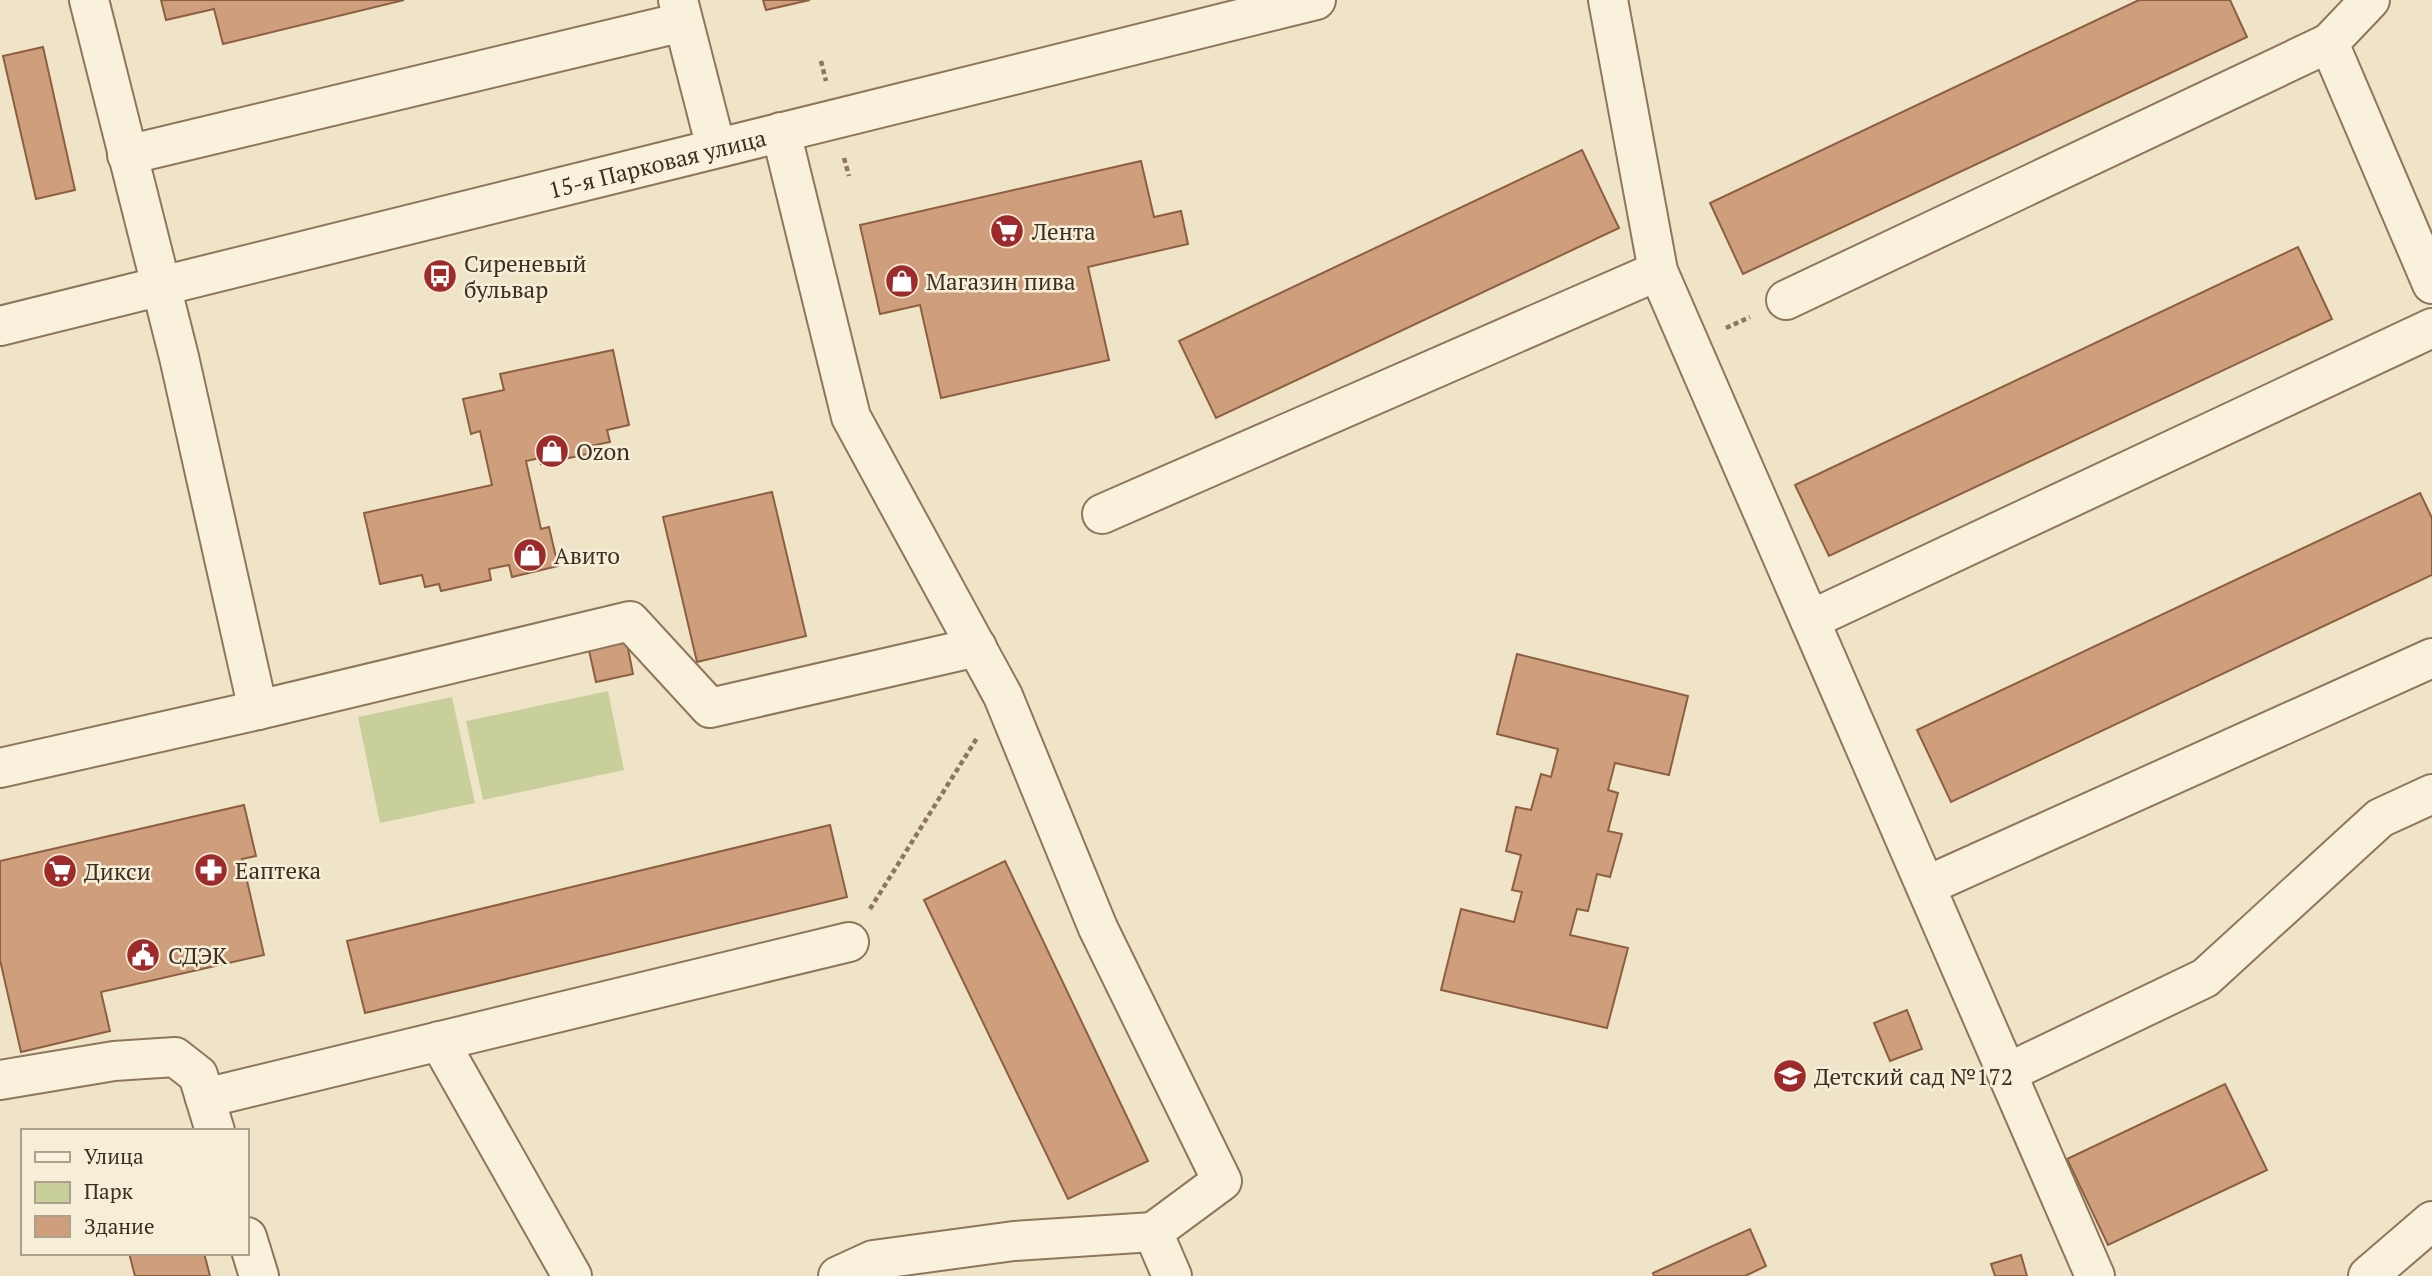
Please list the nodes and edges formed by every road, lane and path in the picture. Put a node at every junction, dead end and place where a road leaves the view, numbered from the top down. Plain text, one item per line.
1 (89, 0) edge
2 (1316, 0) edge
3 (1608, 0) edge
4 (2370, 0) edge
5 (681, 11) edge
6 (2329, 43) junction
7 (781, 132) junction
8 (716, 148) junction
9 (127, 155) junction
10 (1658, 271) junction
11 (2432, 284) edge
12 (160, 286) junction
13 (1786, 300) joint
14 (0, 326) edge
15 (2432, 328) edge
16 (1690, 346) junction
17 (1102, 514) dead end
18 (1810, 620) junction
19 (977, 647) junction
20 (2432, 658) edge
21 (1003, 696) junction
22 (258, 710) junction
23 (0, 768) edge
24 (2432, 794) edge
25 (1926, 886) junction
26 (849, 942) joint
27 (439, 1041) junction
28 (2007, 1073) junction
29 (0, 1080) edge
30 (210, 1114) edge
31 (2432, 1221) edge
32 (1153, 1232) junction
33 (248, 1241) edge
34 (877, 1268) edge
35 (258, 1276) edge
36 (572, 1276) edge
37 (838, 1276) edge
38 (1172, 1276) edge
39 (2095, 1276) edge
40 (2368, 1276) edge

1 - 9 street
2 - 7 street, 15-я Парковая улица
3 - 10 street
4 - 6 street
5 - 8 street
5 - 9 street
6 - 11 street
6 - 13 street
7 - 8 street, 15-я Парковая улица
7 - 19 street
8 - 12 street, 15-я Парковая улица
9 - 12 street
10 - 16 street
10 - 17 street
12 - 14 street, 15-я Парковая улица
12 - 22 street
13 - 16 path
15 - 18 street
16 - 18 street
18 - 25 street
19 - 21 street
19 - 22 street
20 - 25 street
21 - 26 path
21 - 32 street
22 - 23 street
24 - 28 street
25 - 28 street
26 - 27 street
27 - 30 street
27 - 36 street
28 - 39 street
29 - 30 street
31 - 40 street
32 - 34 street
32 - 38 street
33 - 35 street
34 - 37 street

